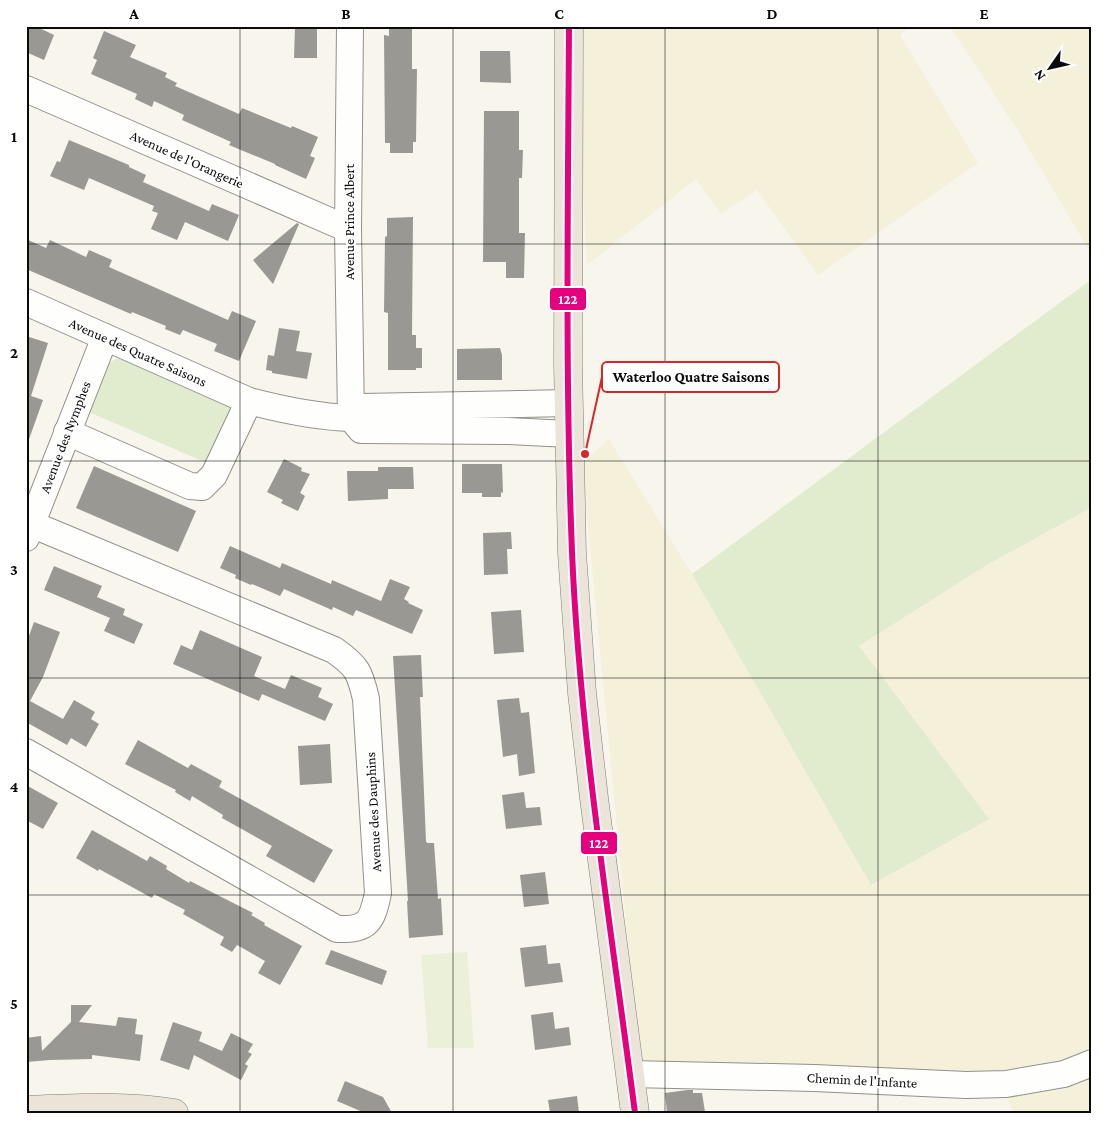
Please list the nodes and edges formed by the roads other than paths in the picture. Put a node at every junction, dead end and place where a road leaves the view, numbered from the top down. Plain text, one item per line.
1 (350, 26) edge
2 (569, 26) edge
3 (26, 89) edge
4 (348, 229) junction
5 (26, 302) edge
6 (105, 337) junction
7 (249, 402) junction
8 (570, 402) junction
9 (351, 418) junction
10 (67, 432) junction
11 (569, 434) junction
12 (29, 531) edge
13 (26, 752) edge
14 (1092, 1063) edge
15 (630, 1074) junction
16 (26, 1110) edge
17 (174, 1113) edge
18 (635, 1113) edge

1 - 4 street, Avenue Prince Albert
2 - 8 main road
3 - 4 street, Avenue de l'Orangerie
4 - 9 street, Avenue Prince Albert
5 - 6 street, Avenue des Quatre Saisons
6 - 7 street, Avenue des Quatre Saisons
6 - 10 street, Avenue des Nymphes
7 - 9 street, Avenue des Quatre Saisons
7 - 10 street
8 - 9 street
8 - 11 main road
9 - 11 street
10 - 12 street, Avenue des Nymphes
11 - 15 main road
12 - 13 street, Avenue des Dauphins
14 - 15 street, Chemin de l'Infante
15 - 18 main road
16 - 17 main road

